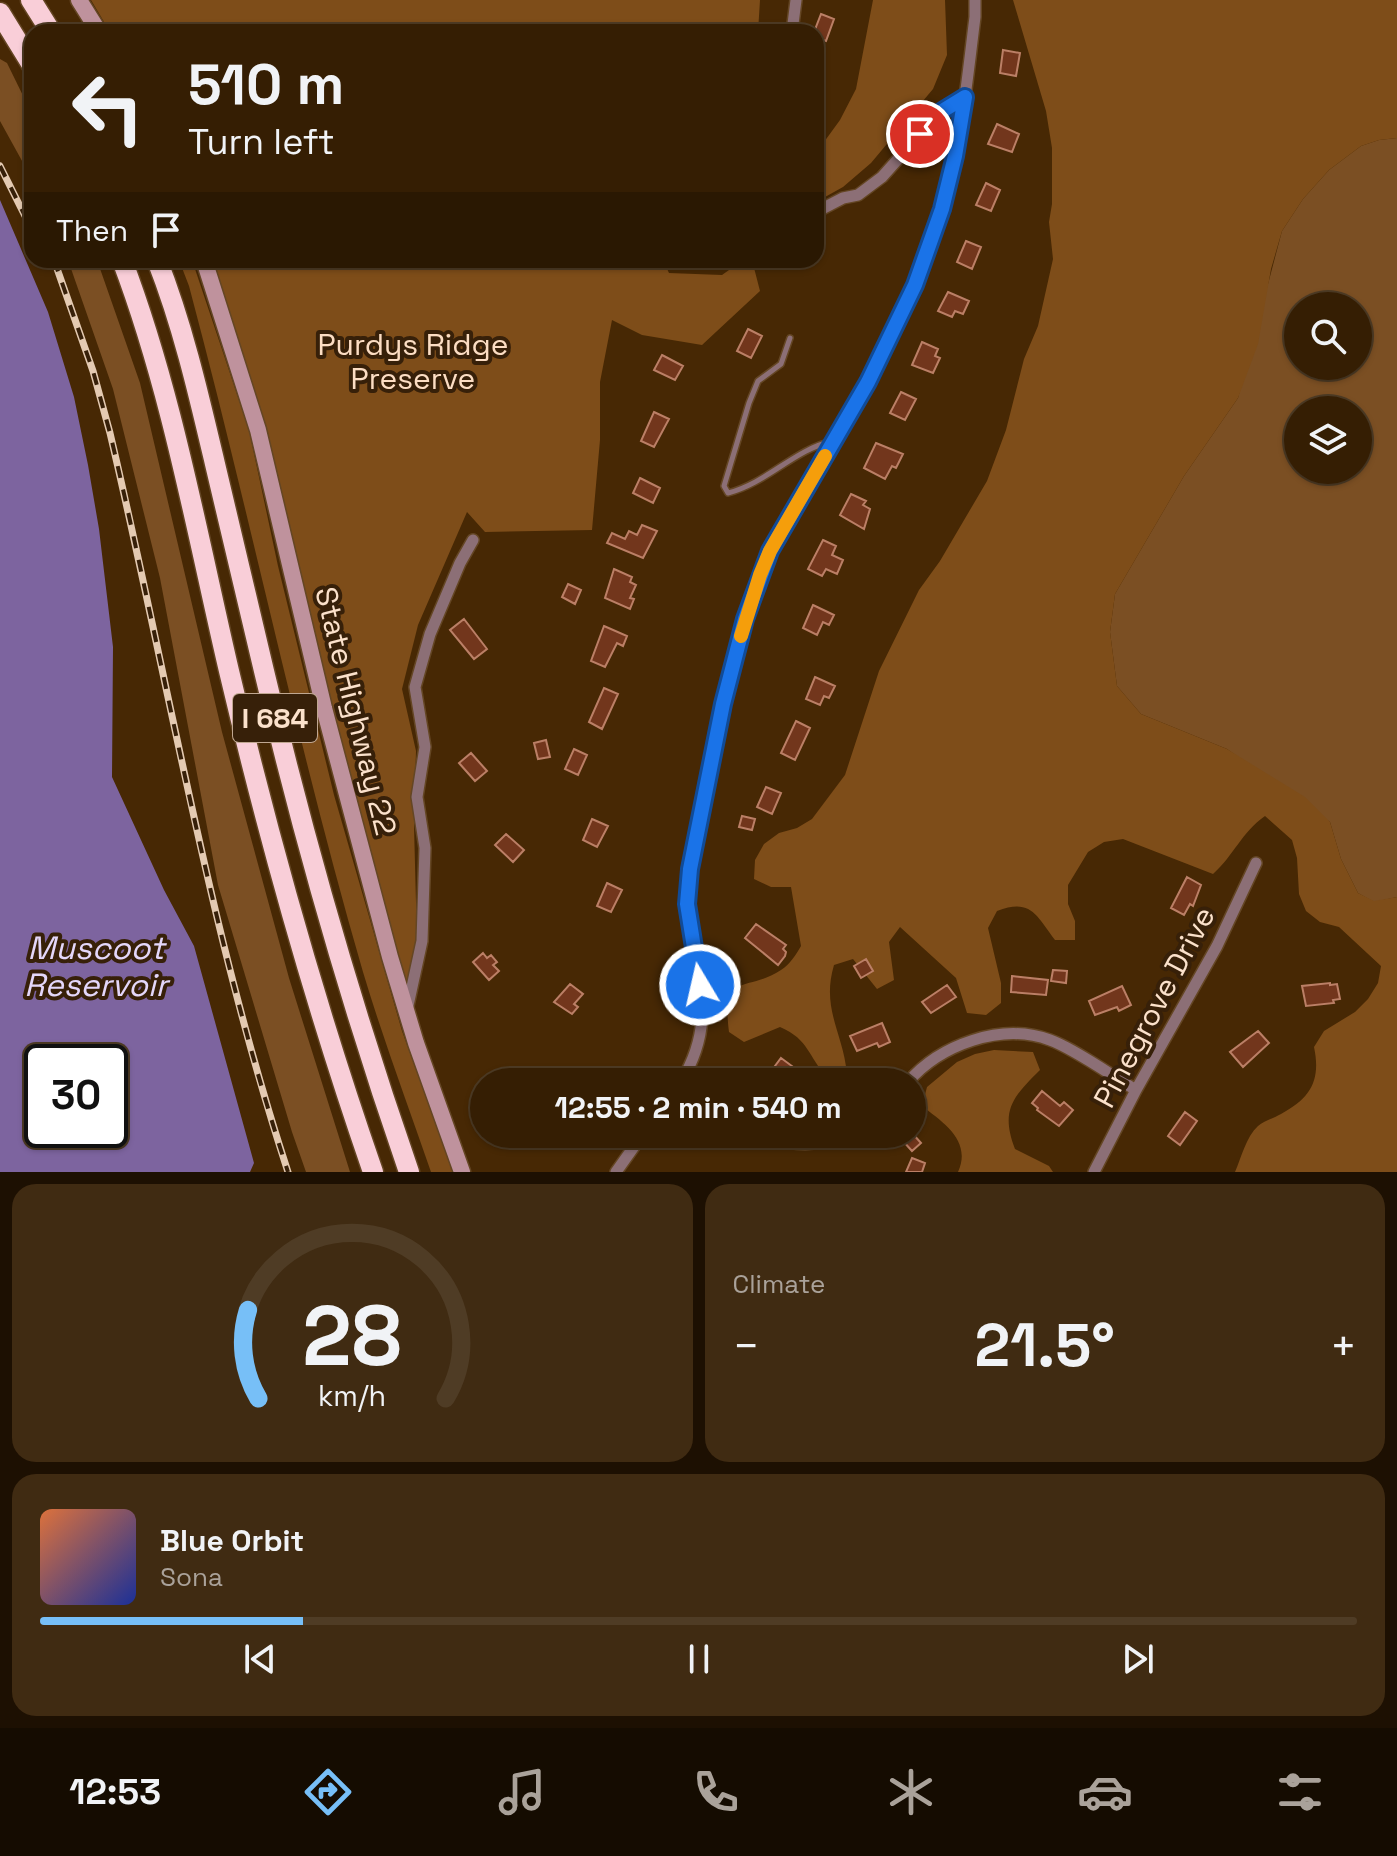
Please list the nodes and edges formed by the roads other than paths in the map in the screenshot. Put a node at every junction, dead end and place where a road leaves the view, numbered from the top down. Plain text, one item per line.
1 (31, 0) edge
2 (79, 0) edge
3 (796, 0) edge
4 (975, 0) edge
5 (0, 13) edge
6 (46, 24) edge
7 (94, 24) edge
8 (793, 24) edge
9 (24, 52) edge
10 (965, 97) junction
11 (824, 208) edge
12 (125, 268) edge
13 (160, 268) edge
14 (207, 268) edge
15 (790, 338) dead end
16 (834, 441) junction
17 (473, 540) dead end
18 (1256, 863) dead end
19 (406, 1010) junction
20 (688, 1068) edge
21 (924, 1068) edge
22 (1136, 1090) junction
23 (633, 1148) edge
24 (373, 1172) edge
25 (409, 1172) edge
26 (462, 1172) edge
27 (616, 1172) edge
28 (1094, 1172) edge

1 - 6 highway
2 - 7 main road
3 - 8 street
4 - 10 street
5 - 9 highway
10 - 11 street
10 - 16 street
12 - 24 highway, I 684
13 - 25 highway, I 684
14 - 19 main road, State Highway 22
15 - 16 lane
16 - 20 street
17 - 19 street
18 - 22 street, Pinegrove Drive
19 - 26 main road, State Highway 22
21 - 22 street
22 - 28 street, Pinegrove Drive
23 - 27 street

